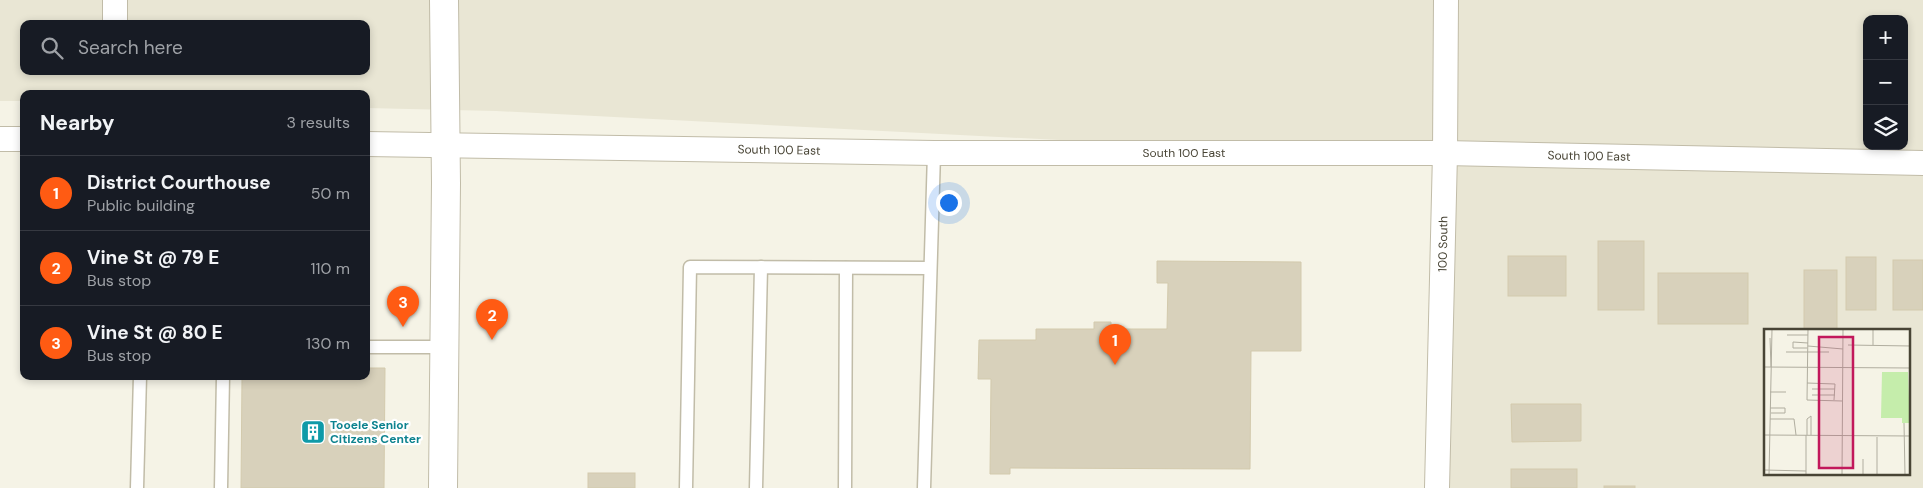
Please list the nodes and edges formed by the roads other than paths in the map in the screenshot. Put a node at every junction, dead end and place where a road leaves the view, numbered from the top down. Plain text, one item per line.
1 (115, 0) edge
2 (444, 0) edge
3 (1446, 0) edge
4 (115, 20) edge
5 (0, 139) edge
6 (20, 139) edge
7 (370, 144) edge
8 (446, 145) junction
9 (934, 153) junction
10 (1445, 153) junction
11 (1923, 163) edge
12 (761, 267) junction
13 (846, 268) junction
14 (930, 268) junction
15 (370, 347) edge
16 (444, 347) junction
17 (140, 380) edge
18 (223, 380) edge
19 (137, 488) edge
20 (221, 488) edge
21 (443, 488) edge
22 (686, 488) edge
23 (756, 488) edge
24 (846, 488) edge
25 (924, 488) edge
26 (1436, 488) edge

1 - 4 street
2 - 8 street
3 - 10 street, 100 South
5 - 6 street
7 - 8 street, South 100 East
8 - 9 street, South 100 East
8 - 16 street
9 - 10 street, South 100 East
9 - 14 lane
10 - 11 street, South 100 East
10 - 26 street, 100 South
12 - 13 lane
12 - 22 lane
12 - 23 lane
13 - 14 lane
13 - 24 lane
14 - 25 lane
15 - 16 lane
16 - 21 street
17 - 19 lane
18 - 20 lane

